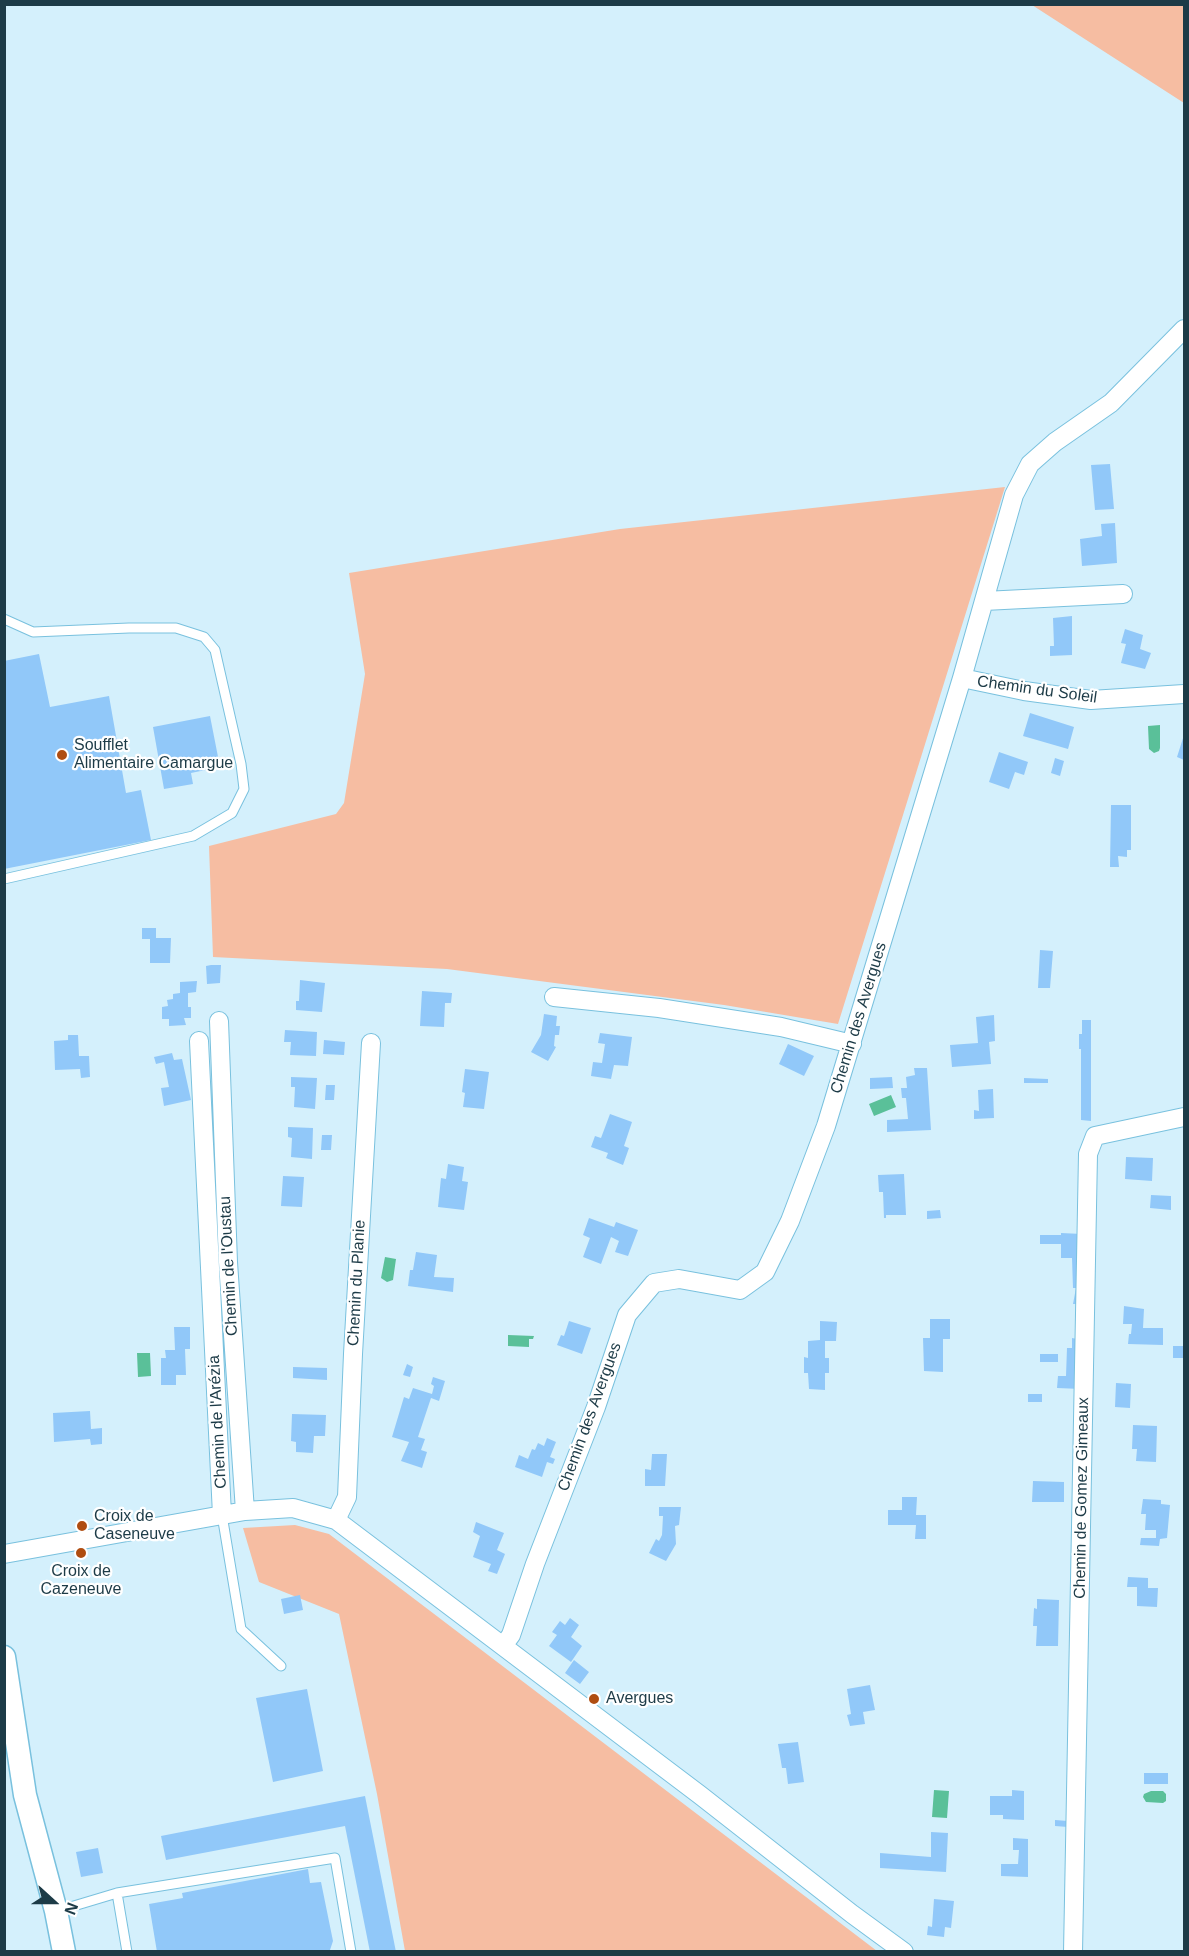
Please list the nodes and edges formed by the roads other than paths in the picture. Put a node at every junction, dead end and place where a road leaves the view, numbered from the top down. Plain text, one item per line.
1 (1185, 329) edge
2 (1123, 594) dead end
3 (984, 600) junction
4 (4, 619) edge
5 (962, 678) junction
6 (1185, 694) edge
7 (4, 879) edge
8 (554, 997) dead end
9 (219, 1020) dead end
10 (199, 1041) dead end
11 (371, 1043) dead end
12 (852, 1044) junction
13 (1185, 1117) edge
14 (245, 1511) junction
15 (222, 1515) junction
16 (336, 1520) junction
17 (4, 1554) edge
18 (503, 1646) junction
19 (4, 1657) edge
20 (281, 1666) dead end
21 (117, 1893) junction
22 (56, 1911) junction
23 (64, 1952) edge
24 (127, 1952) edge
25 (351, 1952) edge
26 (904, 1952) edge
27 (1073, 1952) edge

1 - 3 street, Chemin des Avergues
2 - 3 street
3 - 5 street, Chemin des Avergues
4 - 7 lane
5 - 6 street, Chemin du Soleil
5 - 12 street, Chemin des Avergues
8 - 12 street
9 - 14 street, Chemin de l'Oustau
10 - 15 street, Chemin de l'Arézia
11 - 16 street, Chemin du Planie
12 - 18 street, Chemin des Avergues
13 - 27 street, Chemin de Gomez Gimeaux
14 - 15 street
14 - 16 street
15 - 17 street
15 - 20 lane
16 - 18 street
18 - 26 street
19 - 22 street
21 - 22 lane
21 - 24 lane
21 - 25 lane
22 - 23 street

